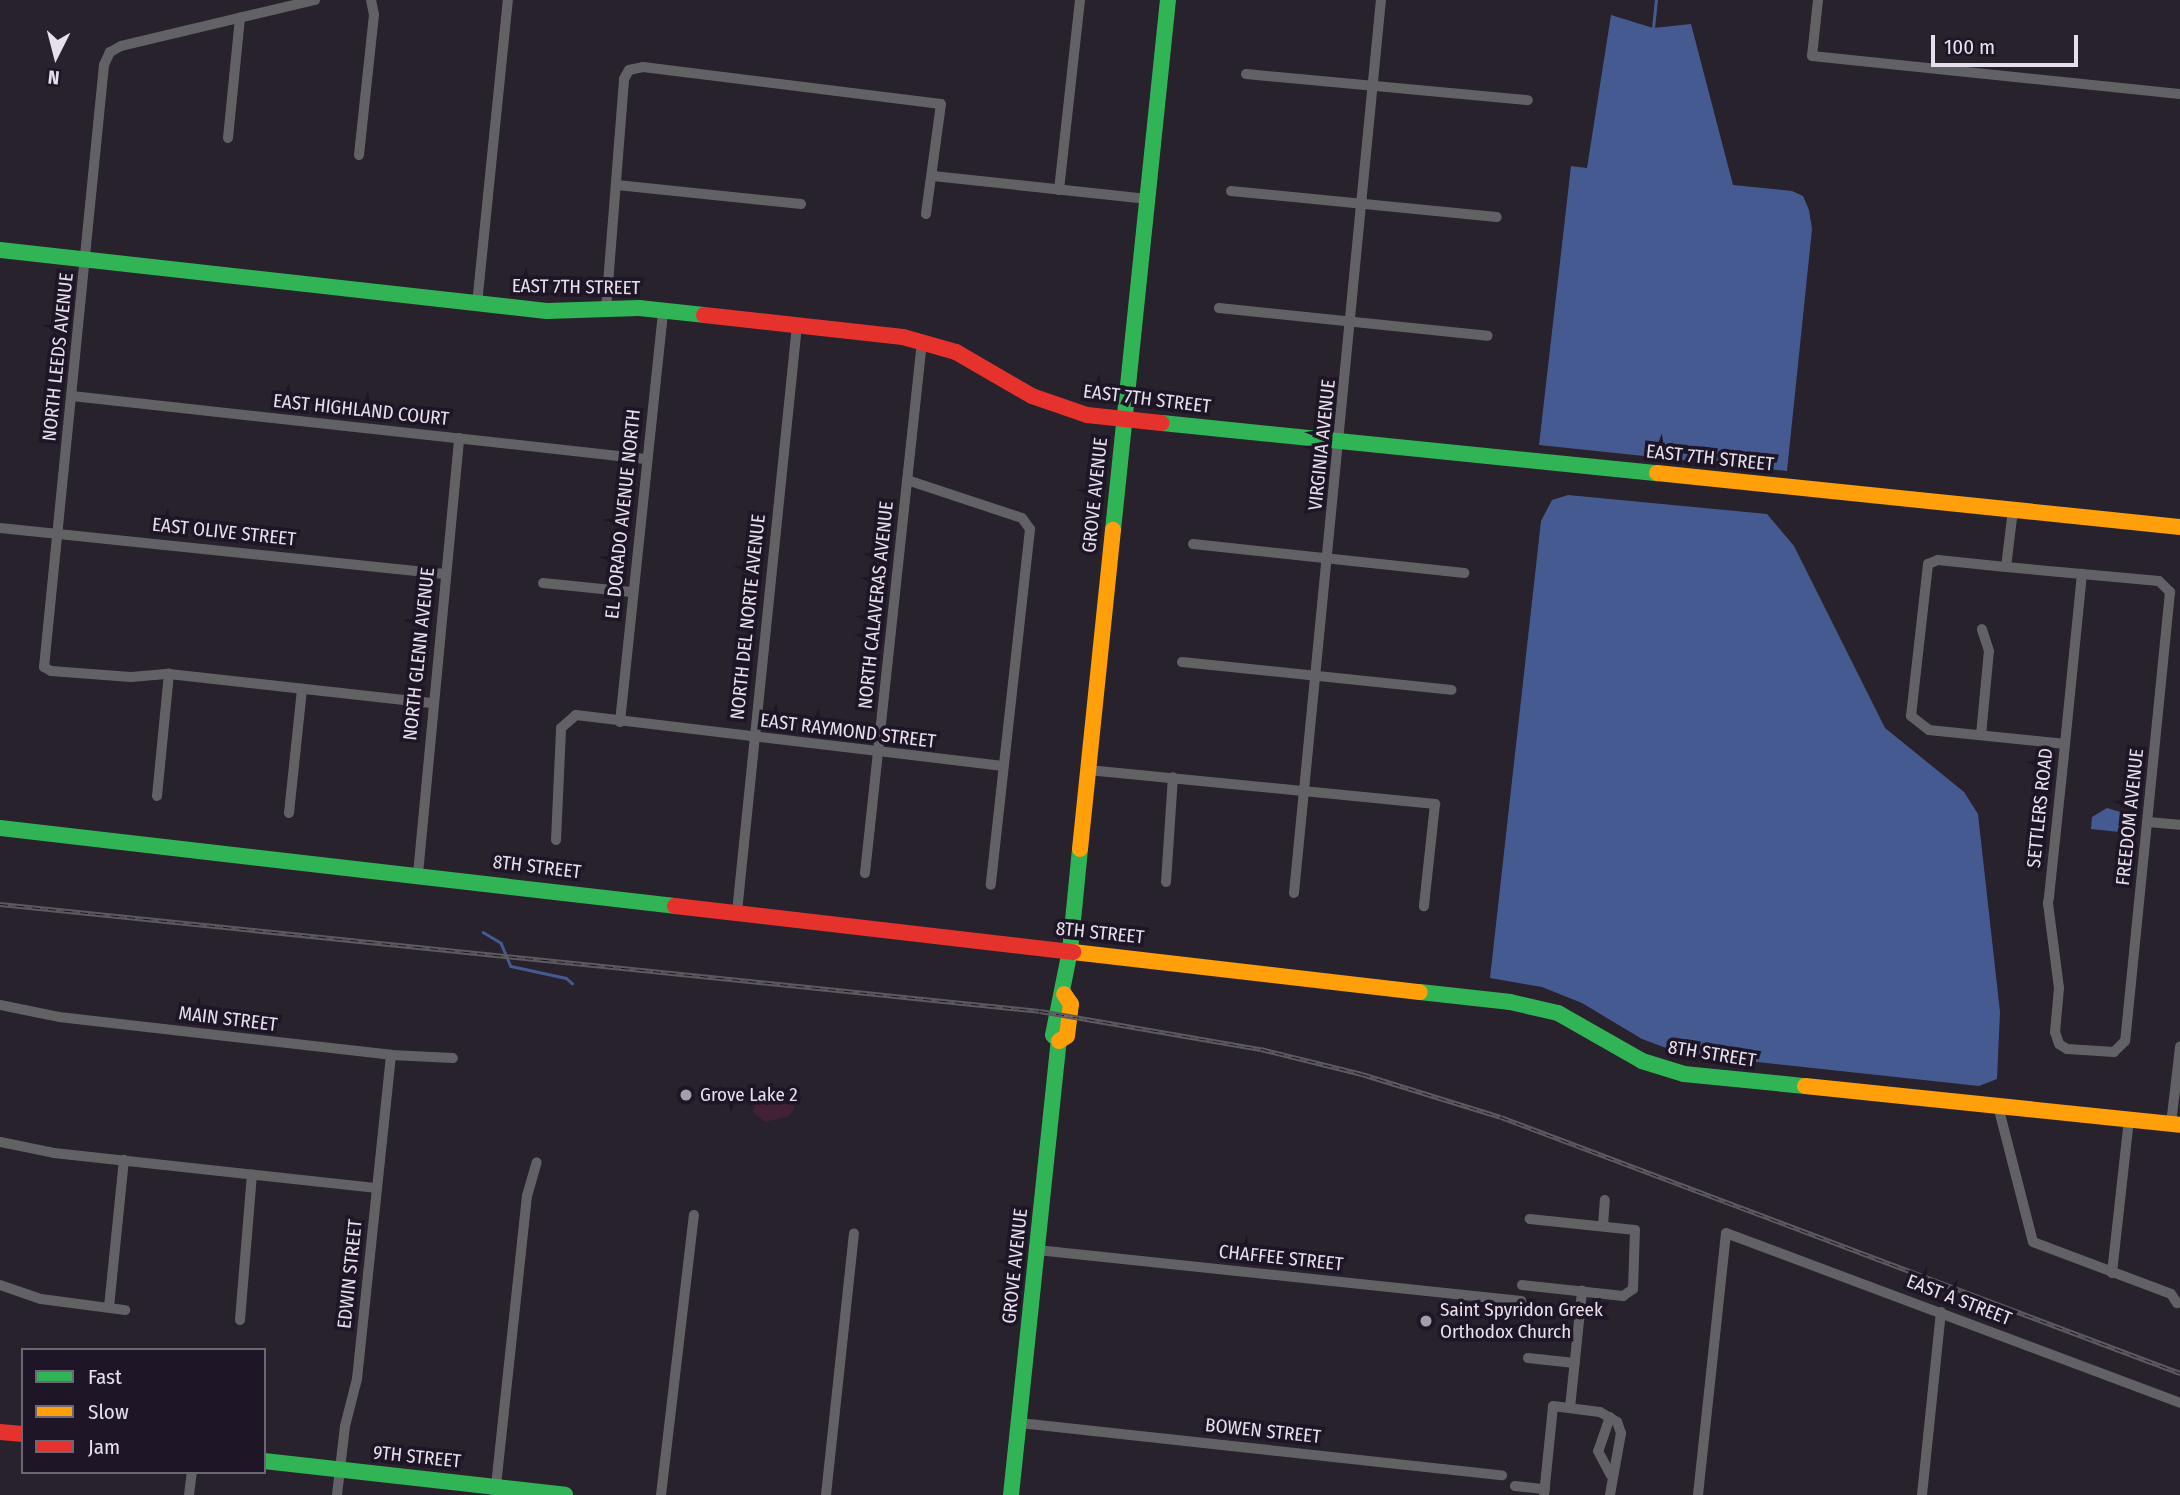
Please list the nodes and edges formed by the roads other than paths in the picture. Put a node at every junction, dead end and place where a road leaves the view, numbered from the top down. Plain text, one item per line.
1 (315, 0) edge
2 (371, 0) edge
3 (508, 0) edge
4 (1080, 0) edge
5 (1168, 0) edge
6 (1381, 0) edge
7 (1818, 0) edge
8 (240, 18) junction
9 (1246, 74) dead end
10 (1373, 85) junction
11 (2180, 94) edge
12 (1528, 100) dead end
13 (228, 138) dead end
14 (359, 155) dead end
15 (933, 176) junction
16 (617, 185) junction
17 (1059, 190) junction
18 (1231, 191) dead end
19 (1148, 199) junction
20 (801, 204) dead end
21 (1365, 204) junction
22 (926, 214) dead end
23 (1497, 217) dead end
24 (0, 250) edge
25 (86, 260) junction
26 (477, 304) junction
27 (606, 309) junction
28 (1219, 309) dead end
29 (663, 311) junction
30 (1352, 323) junction
31 (797, 325) junction
32 (1488, 336) dead end
33 (922, 341) junction
34 (72, 396) junction
35 (1124, 419) junction
36 (459, 438) junction
37 (1340, 441) junction
38 (646, 458) junction
39 (907, 480) junction
40 (2013, 510) junction
41 (2180, 527) edge
42 (0, 528) edge
43 (57, 532) junction
44 (1193, 544) dead end
45 (1328, 559) junction
46 (2006, 567) junction
47 (1464, 573) dead end
48 (445, 574) junction
49 (2082, 574) junction
50 (543, 583) dead end
51 (632, 592) junction
52 (1982, 629) dead end
53 (1182, 662) dead end
54 (169, 674) junction
55 (1317, 675) junction
56 (302, 688) junction
57 (1452, 690) dead end
58 (431, 704) junction
59 (620, 722) junction
60 (1981, 735) junction
61 (753, 737) junction
62 (2065, 744) junction
63 (878, 753) junction
64 (1003, 766) junction
65 (1088, 770) junction
66 (1173, 777) junction
67 (1304, 791) junction
68 (157, 796) dead end
69 (289, 813) dead end
70 (2147, 822) junction
71 (2180, 825) edge
72 (0, 828) edge
73 (556, 840) dead end
74 (865, 873) dead end
75 (418, 874) junction
76 (1166, 882) dead end
77 (991, 885) dead end
78 (1294, 893) dead end
79 (1424, 906) dead end
80 (737, 912) junction
81 (1070, 951) junction
82 (0, 1005) edge
83 (2180, 1048) edge
84 (2121, 1050) joint
85 (391, 1055) junction
86 (453, 1058) dead end
87 (1998, 1106) junction
88 (2129, 1120) junction
89 (2176, 1125) edge
90 (0, 1142) edge
91 (124, 1160) junction
92 (537, 1161) dead end
93 (252, 1174) junction
94 (377, 1188) junction
95 (1605, 1200) dead end
96 (694, 1215) dead end
97 (1530, 1219) dead end
98 (1603, 1226) junction
99 (854, 1233) dead end
100 (1037, 1250) junction
101 (2112, 1273) junction
102 (0, 1285) edge
103 (1522, 1285) dead end
104 (1582, 1292) junction
105 (1521, 1301) dead end
106 (2176, 1303) dead end
107 (109, 1307) junction
108 (125, 1310) dead end
109 (1941, 1312) junction
110 (240, 1320) dead end
111 (1528, 1357) dead end
112 (1575, 1363) junction
113 (2180, 1403) edge
114 (1570, 1408) junction
115 (1610, 1416) junction
116 (1020, 1423) junction
117 (0, 1432) edge
118 (21, 1434) edge
119 (1605, 1440) junction
120 (1619, 1445) junction
121 (266, 1461) edge
122 (340, 1470) junction
123 (192, 1474) edge
124 (1502, 1475) dead end
125 (1611, 1475) junction
126 (1515, 1486) dead end
127 (495, 1491) edge
128 (1545, 1492) edge
129 (189, 1495) edge
130 (337, 1495) edge
131 (565, 1495) edge
132 (661, 1495) edge
133 (826, 1495) edge
134 (1011, 1495) edge
135 (1610, 1495) edge
136 (1698, 1495) edge
137 (1922, 1495) edge

1 - 8 street
2 - 14 street
3 - 26 street
4 - 17 street
5 - 19 street, GROVE AVENUE
6 - 10 street, VIRGINIA AVENUE
7 - 11 street
8 - 13 street
8 - 25 street, NORTH LEEDS AVENUE
9 - 10 street
10 - 12 street
10 - 21 street, VIRGINIA AVENUE
15 - 16 street
15 - 17 street
15 - 22 street
16 - 20 street
16 - 27 street
17 - 19 street
18 - 21 street
19 - 35 street, GROVE AVENUE
21 - 23 street
21 - 30 street, VIRGINIA AVENUE
24 - 25 street, EAST 7TH STREET
25 - 26 street, EAST 7TH STREET
25 - 34 street, NORTH LEEDS AVENUE
26 - 27 street, EAST 7TH STREET
27 - 29 street, EAST 7TH STREET
28 - 30 street
29 - 31 street, EAST 7TH STREET
29 - 38 street, EL DORADO AVENUE NORTH
30 - 32 street
30 - 37 street, VIRGINIA AVENUE
31 - 33 street, EAST 7TH STREET
31 - 61 street, NORTH DEL NORTE AVENUE
33 - 35 street, EAST 7TH STREET
33 - 39 street, NORTH CALAVERAS AVENUE
34 - 36 street, EAST HIGHLAND COURT
34 - 43 street, NORTH LEEDS AVENUE
35 - 37 street, EAST 7TH STREET
35 - 65 street, GROVE AVENUE
36 - 38 street, EAST HIGHLAND COURT
36 - 48 street, NORTH GLENN AVENUE
37 - 40 street, EAST 7TH STREET
37 - 45 street, VIRGINIA AVENUE
38 - 51 street, EL DORADO AVENUE NORTH
39 - 63 street, NORTH CALAVERAS AVENUE
39 - 64 street
40 - 41 street, EAST 7TH STREET
40 - 46 street
42 - 43 street, EAST OLIVE STREET
43 - 48 street, EAST OLIVE STREET
43 - 54 street, NORTH LEEDS AVENUE
44 - 45 street
45 - 47 street
45 - 55 street, VIRGINIA AVENUE
46 - 49 street
46 - 60 street
48 - 58 street, NORTH GLENN AVENUE
49 - 62 street, SETTLERS ROAD
49 - 70 street, FREEDOM AVENUE
50 - 51 street
51 - 59 street, EL DORADO AVENUE NORTH
52 - 60 street
53 - 55 street
54 - 56 street
54 - 68 street
55 - 57 street
55 - 67 street, VIRGINIA AVENUE
56 - 58 street
56 - 69 street
58 - 75 street, NORTH GLENN AVENUE
59 - 61 street, EAST RAYMOND STREET
59 - 73 street, EAST RAYMOND STREET
60 - 62 street
61 - 63 street, EAST RAYMOND STREET
61 - 80 street, NORTH DEL NORTE AVENUE
62 - 84 street, SETTLERS ROAD
63 - 64 street, EAST RAYMOND STREET
63 - 74 street, NORTH CALAVERAS AVENUE
64 - 77 street
65 - 66 street
65 - 81 street, GROVE AVENUE
66 - 67 street
66 - 76 street
67 - 78 street, VIRGINIA AVENUE
67 - 79 street
70 - 71 street
70 - 84 street, FREEDOM AVENUE
72 - 75 street, 8TH STREET
75 - 80 street, 8TH STREET
80 - 81 street, 8TH STREET
81 - 87 street, 8TH STREET
81 - 100 street, GROVE AVENUE
82 - 85 street, MAIN STREET
83 - 89 street
85 - 86 street, MAIN STREET
85 - 94 street, EDWIN STREET
87 - 88 street, 8TH STREET
87 - 101 street
88 - 89 street, 8TH STREET
88 - 101 street
90 - 91 street
91 - 93 street
91 - 107 street
92 - 127 street
93 - 94 street
93 - 110 street
94 - 122 street, EDWIN STREET
95 - 98 street
96 - 132 street
97 - 98 street
98 - 104 street
99 - 133 street
100 - 105 street, CHAFFEE STREET
100 - 116 street, GROVE AVENUE
101 - 106 street
102 - 107 street
103 - 104 street
104 - 112 street
107 - 108 street
109 - 113 street, EAST A STREET
109 - 136 street, EAST A STREET
109 - 137 street
111 - 112 street
112 - 114 street
114 - 115 street
114 - 128 street
115 - 119 street
115 - 120 street
116 - 124 street, BOWEN STREET
116 - 134 street, GROVE AVENUE
117 - 118 street
119 - 120 street
119 - 125 street
120 - 125 street
121 - 122 street, 9TH STREET
122 - 127 street, 9TH STREET
122 - 130 street, EDWIN STREET
123 - 129 street
125 - 135 street
126 - 128 street
127 - 131 street, 9TH STREET

